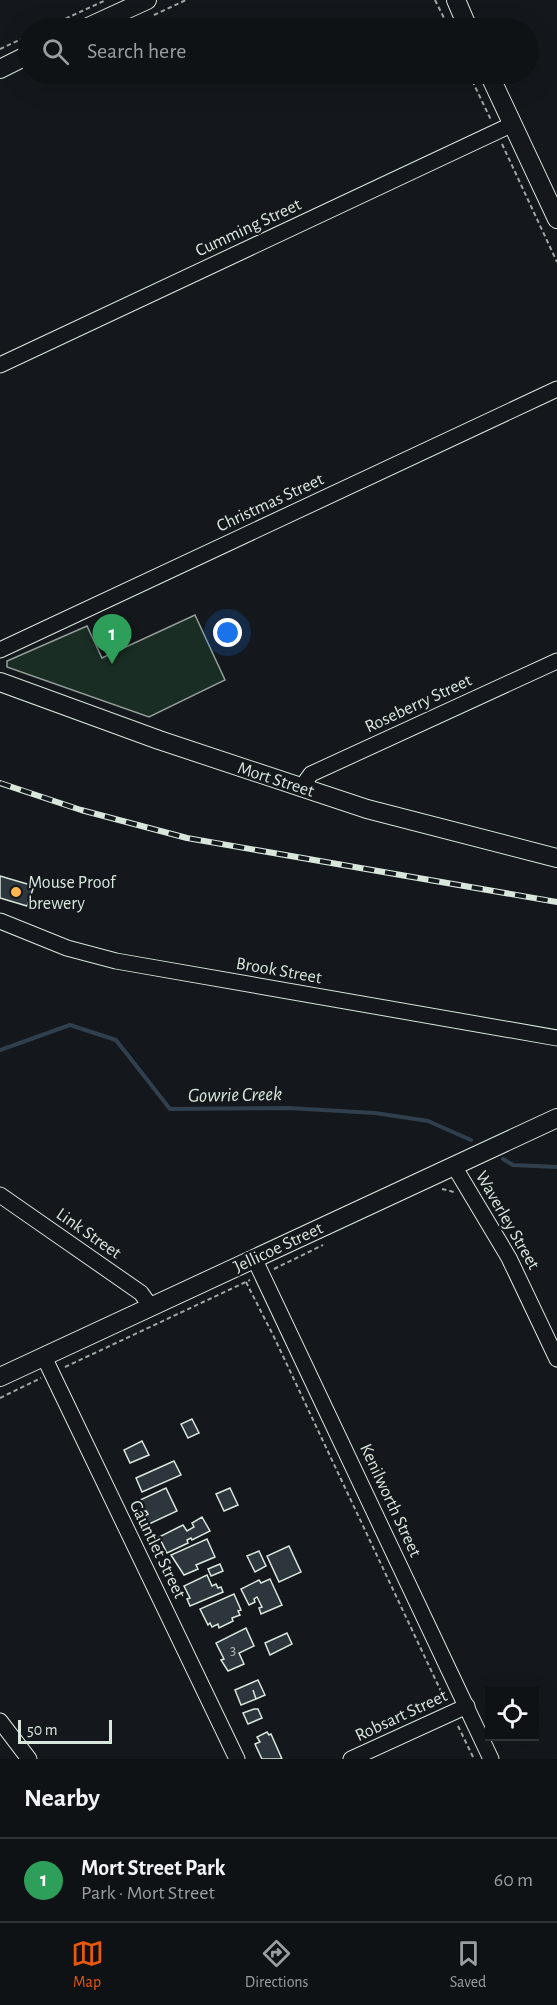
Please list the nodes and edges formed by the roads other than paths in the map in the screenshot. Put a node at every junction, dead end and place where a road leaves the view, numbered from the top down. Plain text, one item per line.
1 (147, 0) edge
2 (456, 1) edge
3 (108, 18) edge
4 (464, 18) edge
5 (18, 60) edge
6 (0, 69) edge
7 (492, 84) edge
8 (505, 128) junction
9 (557, 219) edge
10 (0, 365) edge
11 (557, 389) edge
12 (0, 650) edge
13 (555, 667) edge
14 (0, 682) edge
15 (301, 788) junction
16 (557, 858) edge
17 (0, 921) edge
18 (557, 1038) edge
19 (557, 1118) edge
20 (460, 1163) junction
21 (0, 1195) edge
22 (254, 1258) junction
23 (152, 1307) junction
24 (44, 1357) junction
25 (557, 1359) edge
26 (0, 1377) edge
27 (467, 1706) junction
28 (0, 1721) edge
29 (28, 1759) edge
30 (237, 1759) edge
31 (351, 1759) edge
32 (491, 1759) edge

1 - 3 main road
2 - 4 main road
5 - 6 main road
7 - 8 main road
8 - 9 main road
8 - 10 street, Cumming Street
11 - 12 street, Christmas Street
13 - 15 street, Roseberry Street
14 - 15 main road, Mort Street
15 - 16 main road, Mort Street
17 - 18 street, Brook Street
19 - 20 main road, Jellicoe Street
20 - 22 main road, Jellicoe Street
20 - 25 street, Waverley Street
21 - 23 street, Link Street
22 - 23 main road, Jellicoe Street
22 - 27 street, Kenilworth Street
23 - 24 main road, Jellicoe Street
24 - 26 main road, Jellicoe Street
24 - 30 street, Gauntlet Street
27 - 31 street, Robsart Street
27 - 32 street, Kenilworth Street
28 - 29 street

